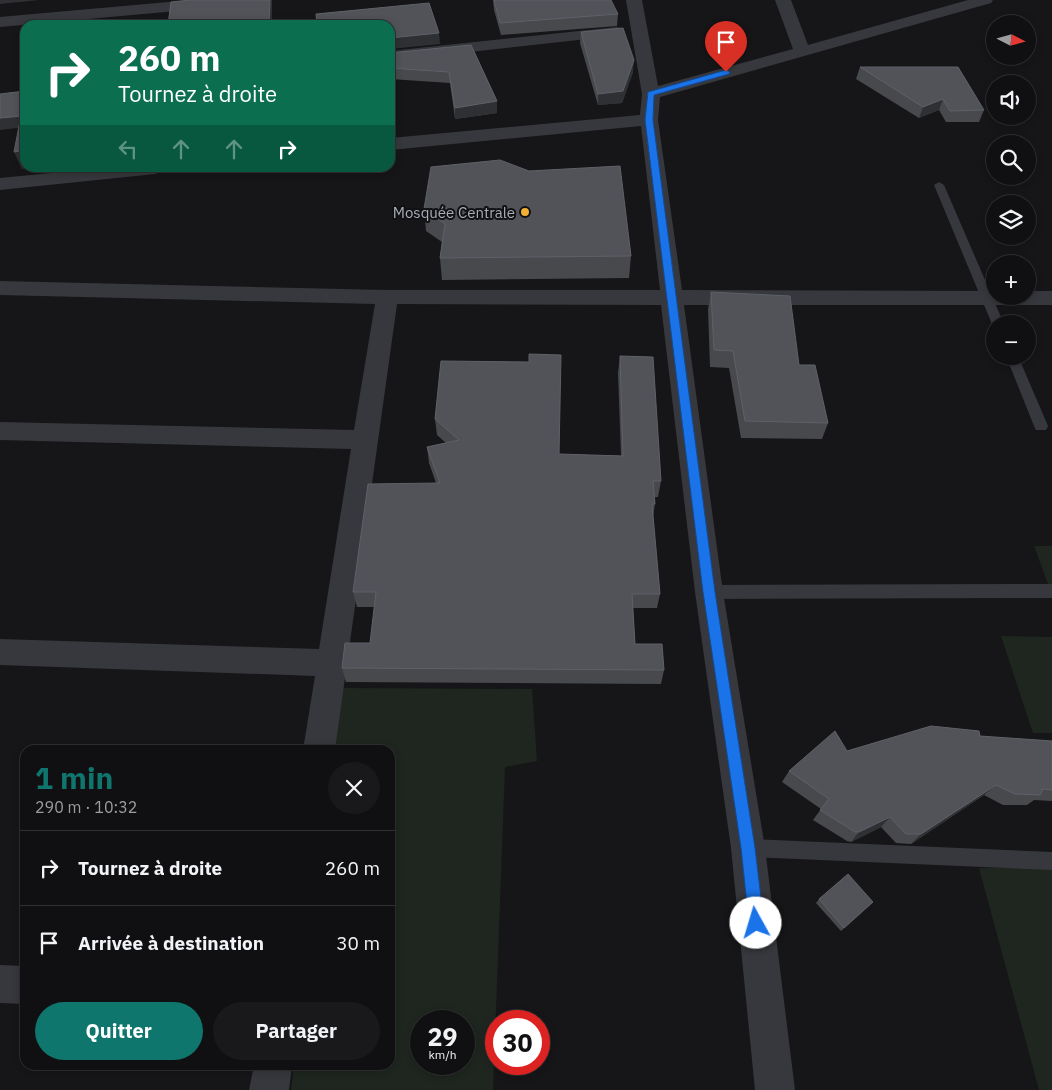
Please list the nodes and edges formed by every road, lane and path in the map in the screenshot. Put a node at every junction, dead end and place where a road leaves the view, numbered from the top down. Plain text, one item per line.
1 (243, 0) edge
2 (634, 0) edge
3 (783, 0) edge
4 (985, 0) edge
5 (20, 20) edge
6 (22, 20) edge
7 (0, 22) edge
8 (639, 30) junction
9 (802, 50) junction
10 (395, 55) edge
11 (650, 107) junction
12 (395, 143) edge
13 (116, 172) edge
14 (0, 184) edge
15 (939, 185) dead end
16 (0, 288) edge
17 (986, 296) edge
18 (387, 297) junction
19 (671, 297) junction
20 (986, 298) edge
21 (1036, 298) edge
22 (1052, 298) edge
23 (1016, 365) edge
24 (1041, 426) dead end
25 (0, 431) edge
26 (366, 440) junction
27 (1052, 591) edge
28 (709, 592) junction
29 (0, 652) edge
30 (332, 663) junction
31 (321, 745) edge
32 (748, 848) junction
33 (1052, 860) edge
34 (0, 984) edge
35 (20, 985) edge
36 (272, 1070) edge
37 (269, 1090) edge
38 (775, 1090) edge

1 - 6 street
2 - 8 street
3 - 9 street
4 - 9 street
5 - 7 street
8 - 10 street
8 - 11 street
9 - 11 street
11 - 12 street
11 - 19 street
13 - 14 street
15 - 17 lane
16 - 18 street
18 - 19 street
18 - 26 street
19 - 20 street
19 - 28 street
21 - 22 street
23 - 24 lane
25 - 26 street
26 - 30 street
27 - 28 lane
28 - 32 street
29 - 30 street
30 - 31 street
32 - 33 lane
32 - 38 street
34 - 35 street
36 - 37 street

